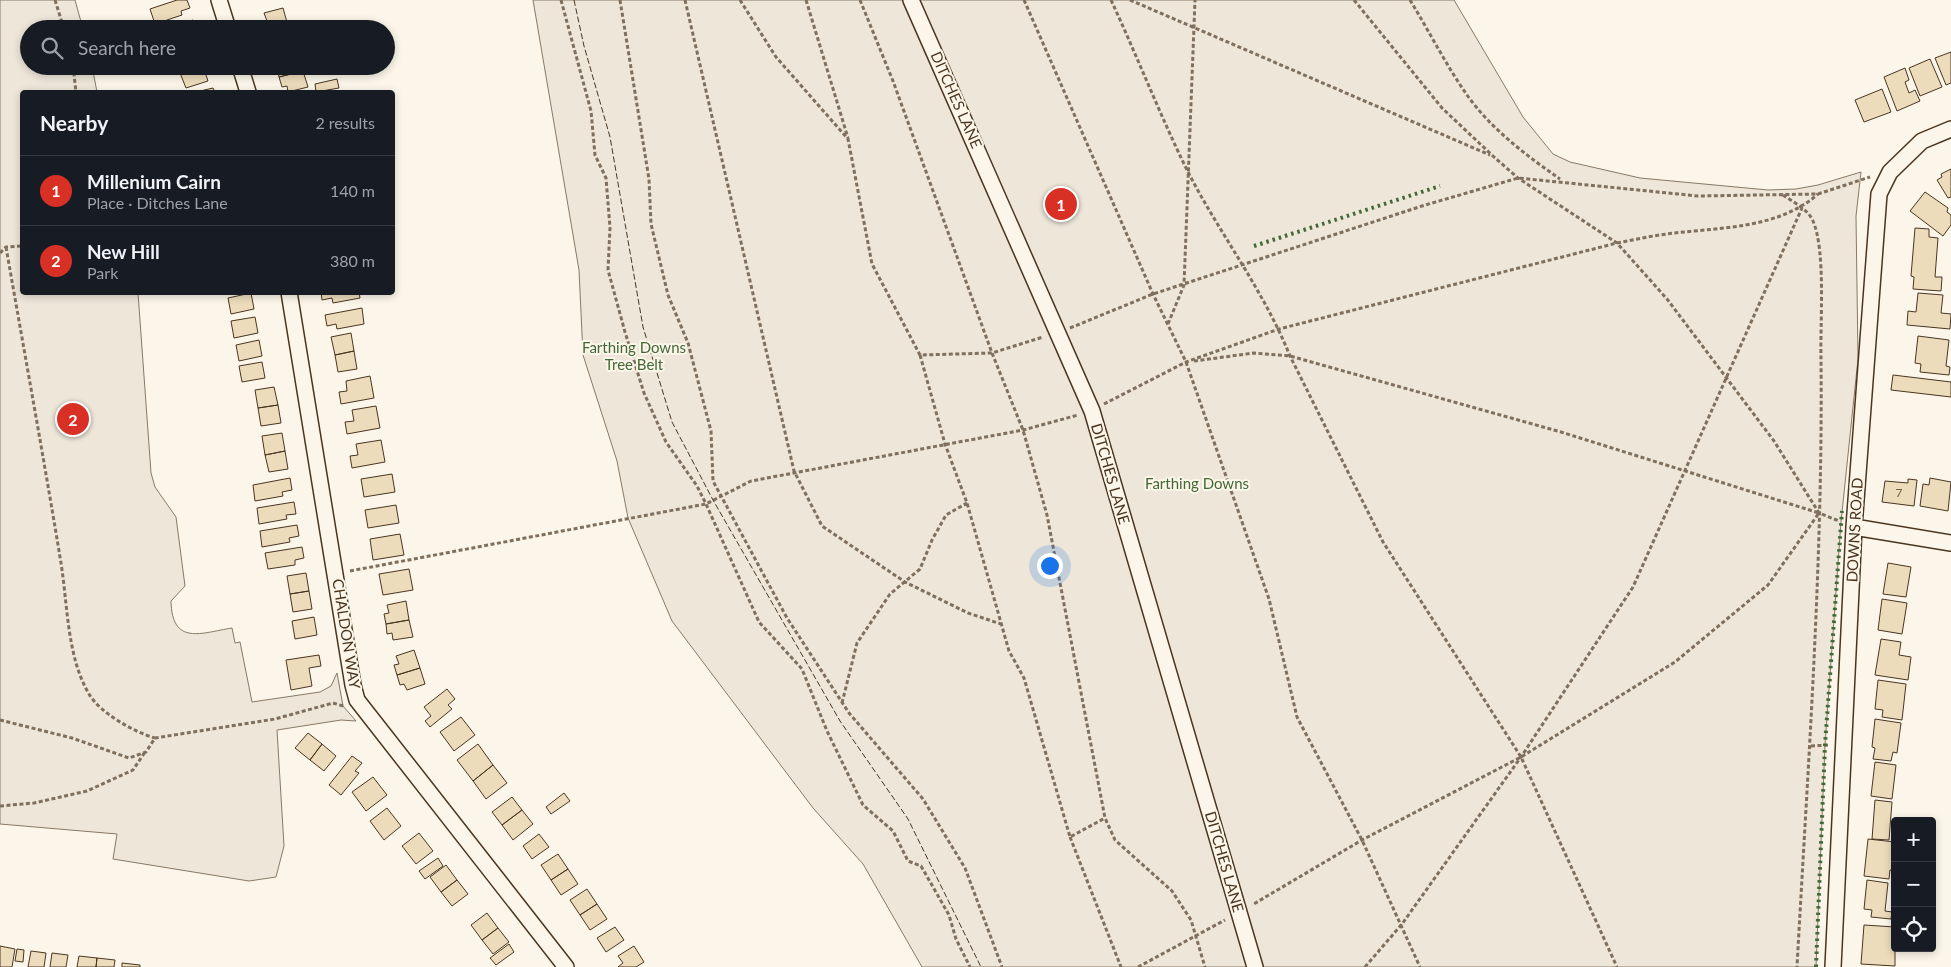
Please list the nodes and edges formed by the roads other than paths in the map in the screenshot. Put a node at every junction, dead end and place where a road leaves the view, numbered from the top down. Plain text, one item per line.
1 (219, 0) edge
2 (912, 0) edge
3 (225, 20) edge
4 (243, 75) edge
5 (247, 90) edge
6 (1951, 129) edge
7 (289, 295) edge
8 (1854, 527) junction
9 (1951, 543) edge
10 (566, 967) edge
11 (1255, 967) edge
12 (1833, 967) edge

1 - 3 street
2 - 11 street, DITCHES LANE
4 - 5 street
6 - 8 street, DOWNS ROAD
7 - 10 street, CHALDON WAY
8 - 9 street
8 - 12 street, DOWNS ROAD

